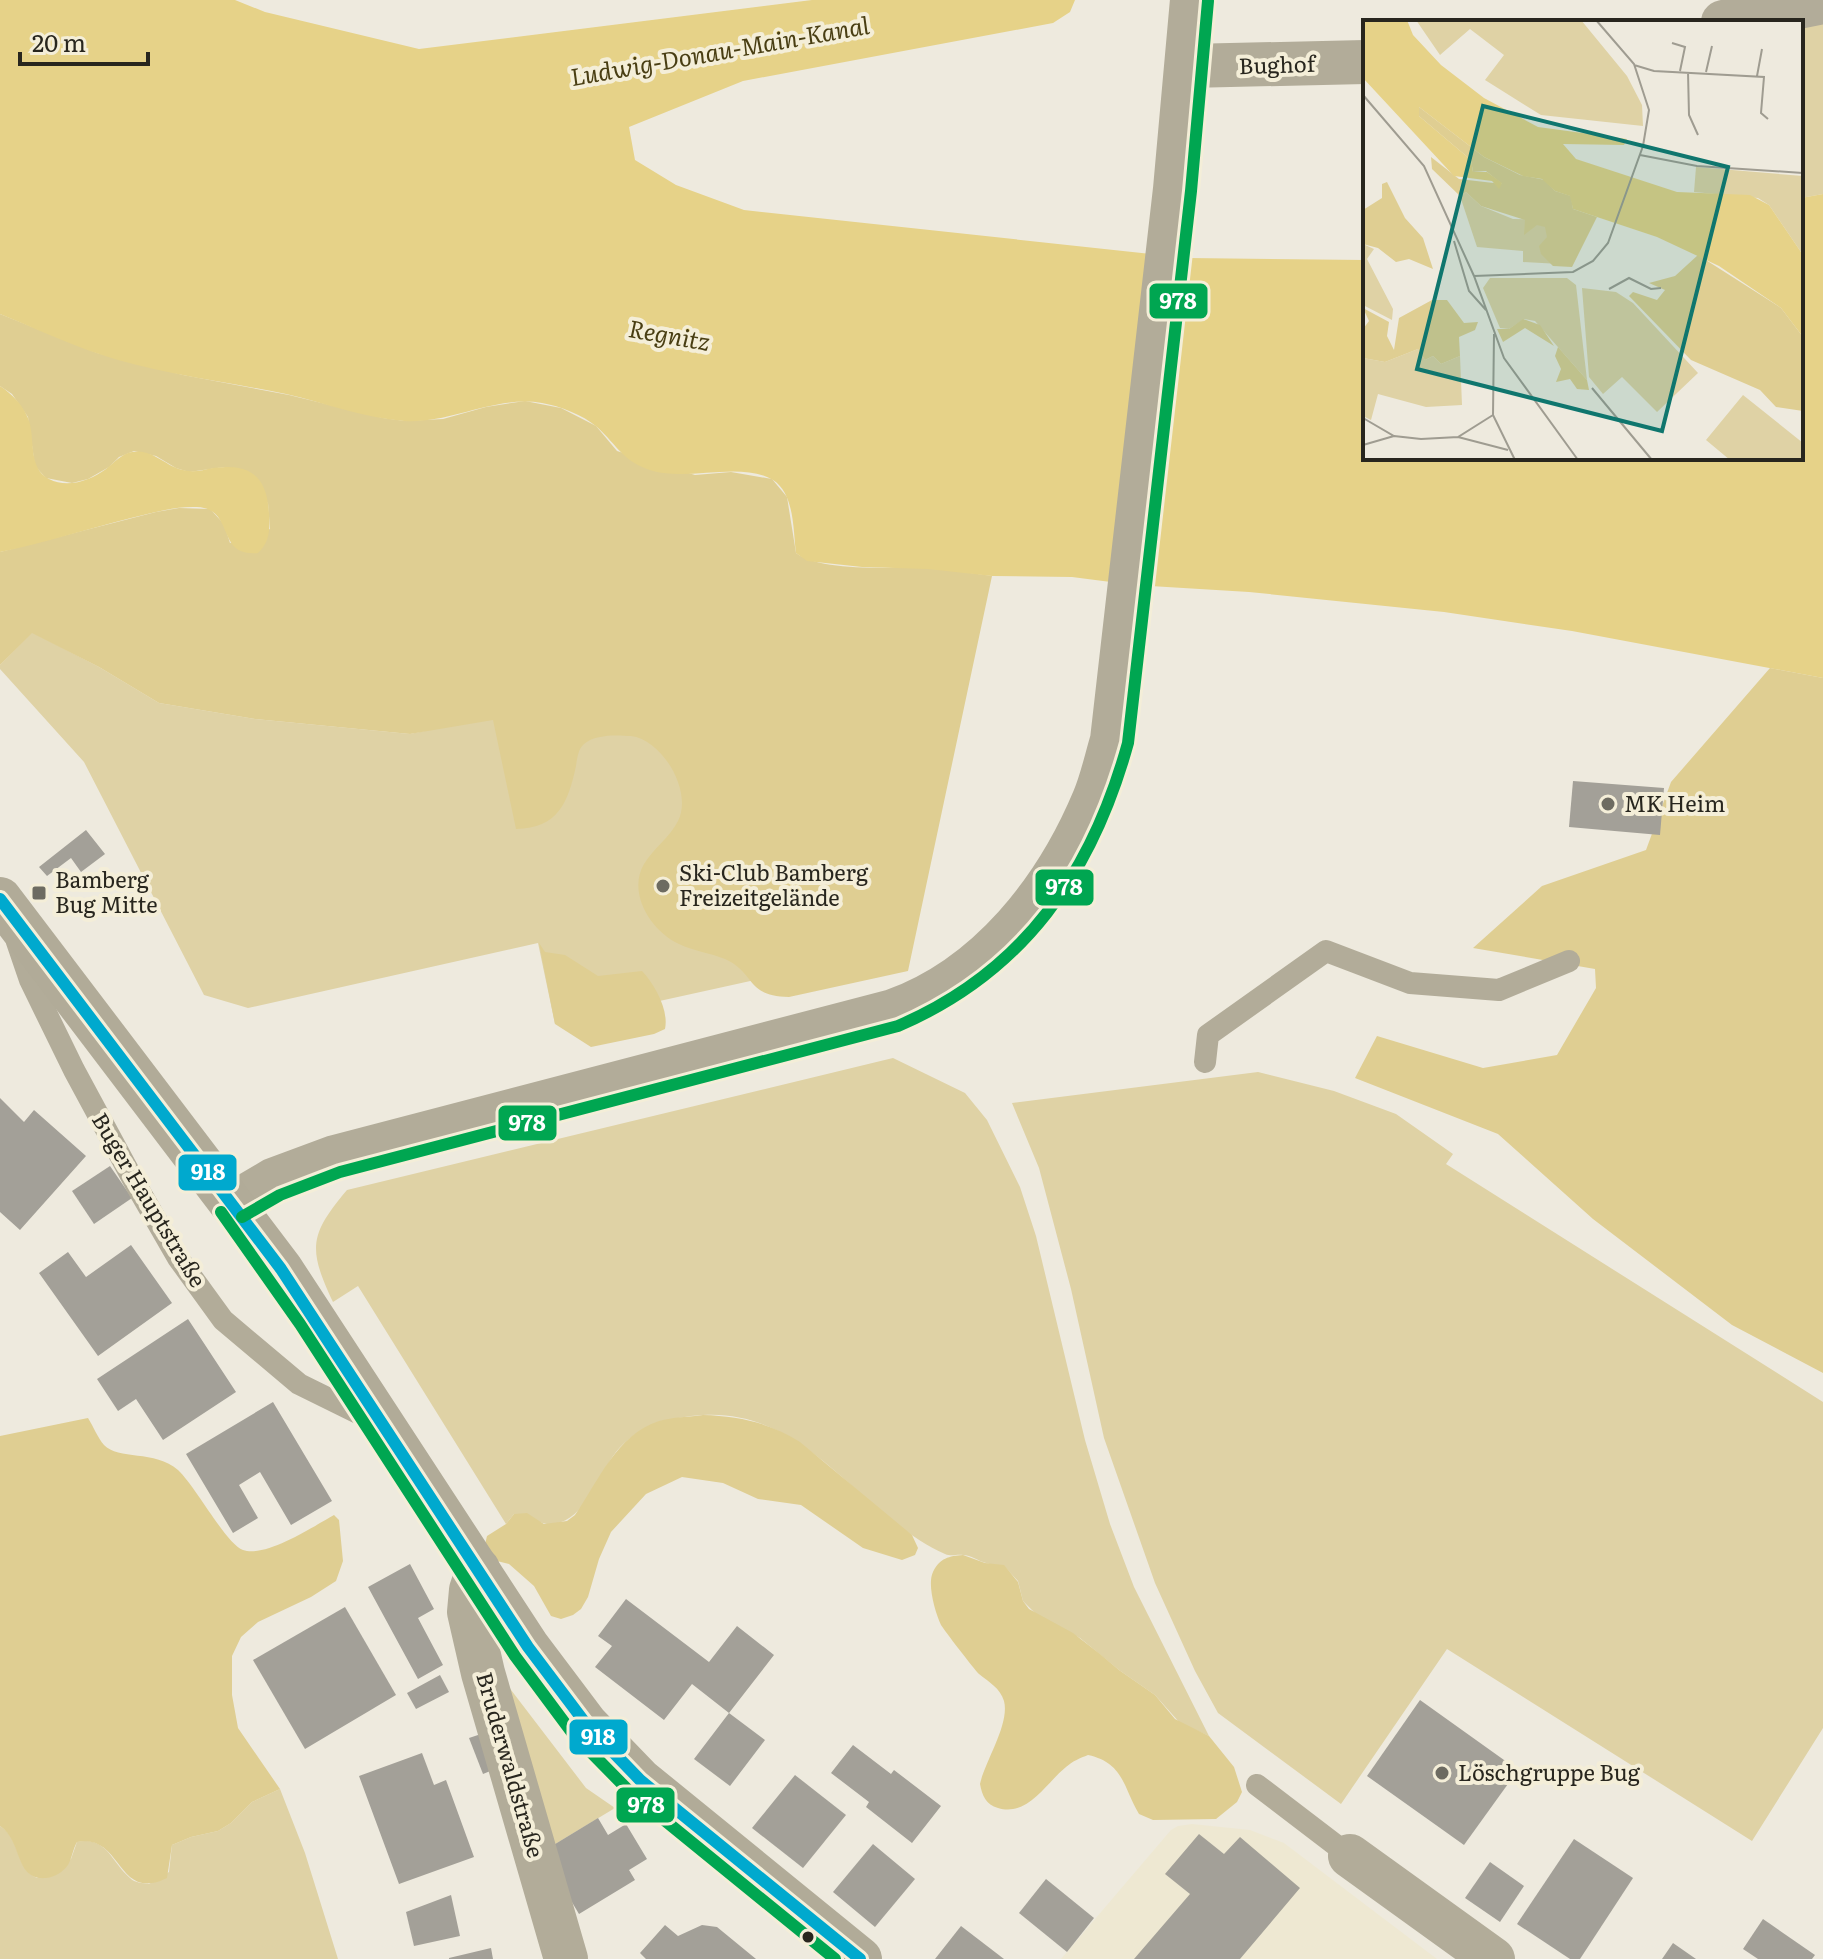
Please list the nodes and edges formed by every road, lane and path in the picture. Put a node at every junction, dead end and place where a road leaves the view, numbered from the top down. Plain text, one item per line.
1 (1192, 0) edge
2 (1823, 2) edge
3 (1733, 20) edge
4 (1363, 62) edge
5 (1188, 66) junction
6 (1, 899) edge
7 (1569, 961) dead end
8 (1205, 1062) dead end
9 (234, 1203) junction
10 (385, 1426) junction
11 (478, 1569) junction
12 (1257, 1785) dead end
13 (1350, 1856) joint
14 (566, 1959) edge
15 (860, 1959) edge
16 (1493, 1959) edge

1 - 5 street
2 - 3 street
4 - 5 street, Bughof
5 - 9 street
6 - 9 street
6 - 10 lane, Buger Hauptstraße
7 - 8 lane
9 - 10 street
10 - 11 street
11 - 14 street, Bruderwaldstraße
11 - 15 street
12 - 13 lane
13 - 16 street

